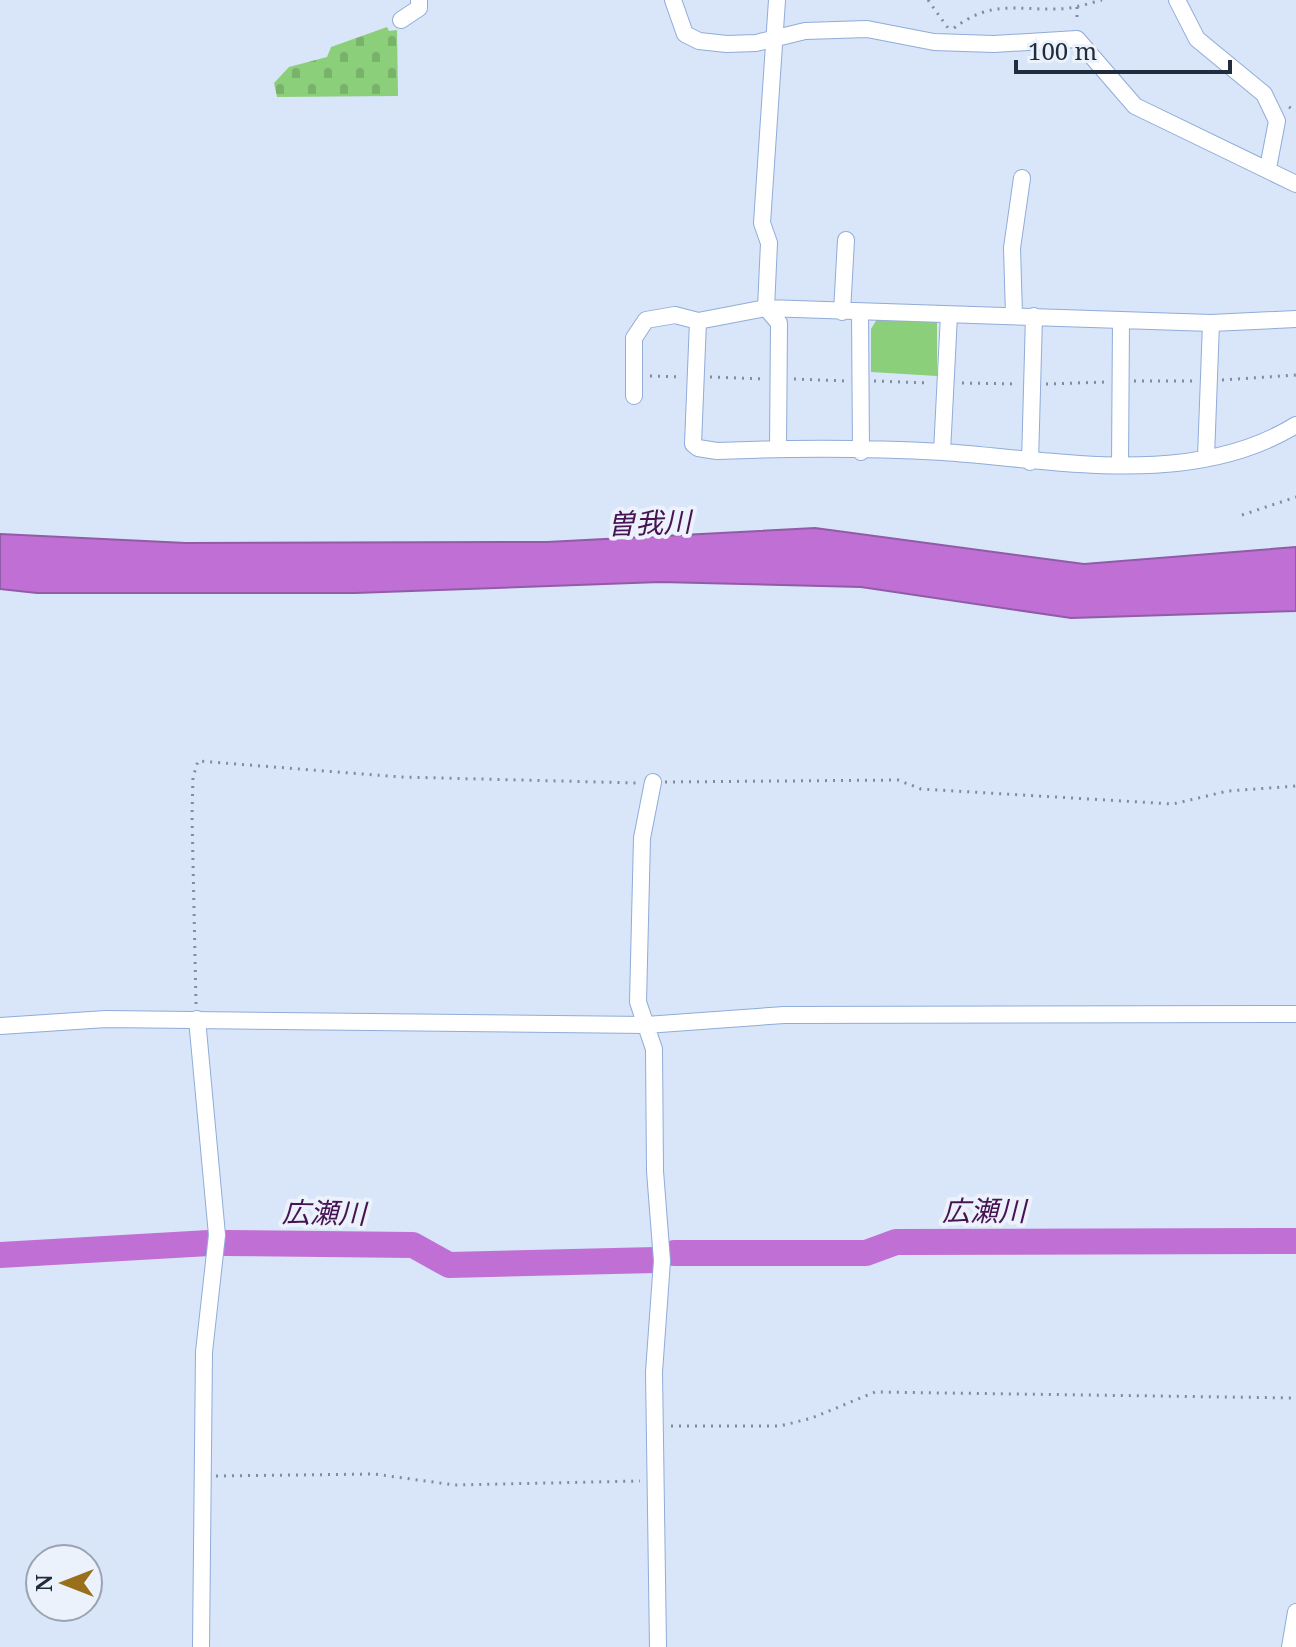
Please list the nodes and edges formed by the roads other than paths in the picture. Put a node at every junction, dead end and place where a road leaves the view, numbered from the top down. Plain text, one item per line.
1 (419, 0) edge
2 (673, 0) edge
3 (777, 0) edge
4 (1177, 0) edge
5 (401, 20) dead end
6 (778, 37) junction
7 (1268, 168) junction
8 (1022, 178) dead end
9 (1296, 184) edge
10 (846, 240) dead end
11 (766, 308) junction
12 (842, 312) junction
13 (860, 312) junction
14 (949, 315) junction
15 (1014, 315) junction
16 (1034, 316) junction
17 (1296, 319) edge
18 (1121, 320) junction
19 (698, 321) junction
20 (1211, 323) junction
21 (634, 396) dead end
22 (1296, 425) edge
23 (778, 449) junction
24 (861, 452) junction
25 (942, 452) junction
26 (1206, 457) junction
27 (1030, 462) junction
28 (1120, 465) junction
29 (653, 782) road end
30 (1296, 1014) edge
31 (197, 1019) junction
32 (646, 1025) junction
33 (0, 1026) edge
34 (1296, 1612) edge
35 (201, 1647) edge
36 (658, 1647) edge
37 (1290, 1647) edge

1 - 5 street
2 - 6 street
3 - 6 street
4 - 7 street
6 - 7 street
6 - 11 street
7 - 9 street
8 - 15 street
10 - 12 street
11 - 12 street
11 - 19 street
11 - 23 street
12 - 13 street
13 - 14 street
13 - 24 street
14 - 15 street
14 - 25 street
15 - 16 street
16 - 18 street
16 - 27 street
17 - 20 street
18 - 20 street
18 - 28 street
19 - 21 street
19 - 23 street
20 - 26 street
22 - 26 street
23 - 24 street
24 - 25 street
25 - 27 street
26 - 28 street
27 - 28 street
29 - 32 street
30 - 32 street
31 - 32 street
31 - 33 street
31 - 35 street
32 - 36 street
34 - 37 street

